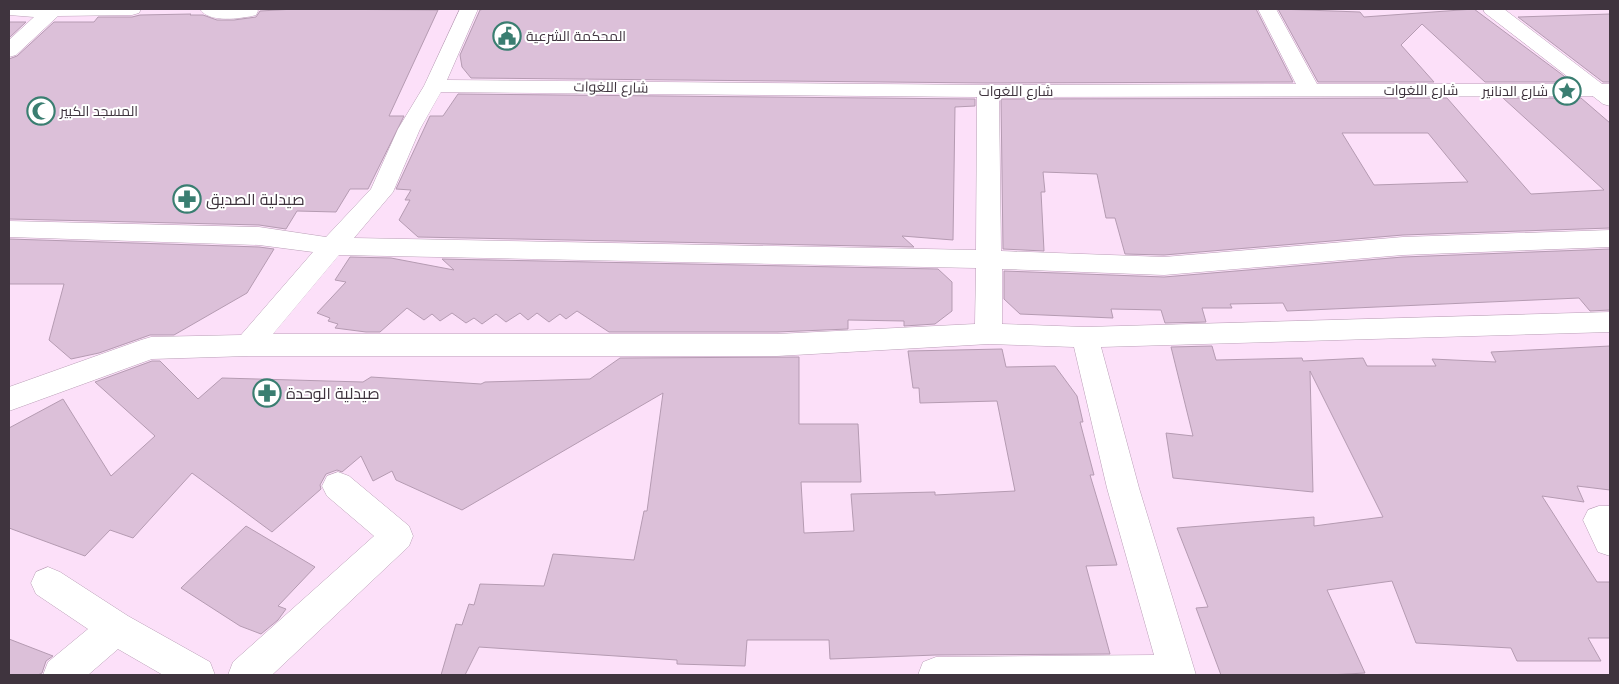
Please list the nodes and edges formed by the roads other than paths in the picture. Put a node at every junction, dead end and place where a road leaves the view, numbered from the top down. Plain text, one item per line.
1 (9, 9) edge
2 (132, 9) edge
3 (209, 9) edge
4 (468, 9) edge
5 (1267, 9) edge
6 (1492, 9) edge
7 (52, 11) edge
8 (249, 11) dead end
9 (9, 51) edge
10 (434, 86) junction
11 (1309, 89) junction
12 (988, 91) junction
13 (1606, 93) edge
14 (9, 229) edge
15 (1610, 238) edge
16 (332, 246) junction
17 (988, 258) junction
18 (1610, 322) edge
19 (988, 334) junction
20 (1085, 337) junction
21 (248, 345) junction
22 (9, 400) edge
23 (338, 486) dead end
24 (1610, 520) edge
25 (1610, 541) edge
26 (48, 583) dead end
27 (116, 628) junction
28 (1177, 674) edge
29 (61, 675) edge
30 (196, 675) edge
31 (246, 675) edge
32 (936, 675) edge

1 - 7 street
2 - 7 street
3 - 8 street
4 - 10 street
5 - 11 street
6 - 13 street
7 - 9 street
10 - 12 street, شارع اللغوات
10 - 16 street
11 - 12 street, شارع اللغوات
11 - 13 street, شارع اللغوات
12 - 17 street
14 - 16 street
15 - 17 street
16 - 17 street
16 - 21 street
17 - 19 street
18 - 20 street
19 - 20 street
19 - 21 street
20 - 28 street
21 - 22 street
23 - 31 street
24 - 25 street
26 - 27 street
27 - 29 street
27 - 30 street
28 - 32 street

